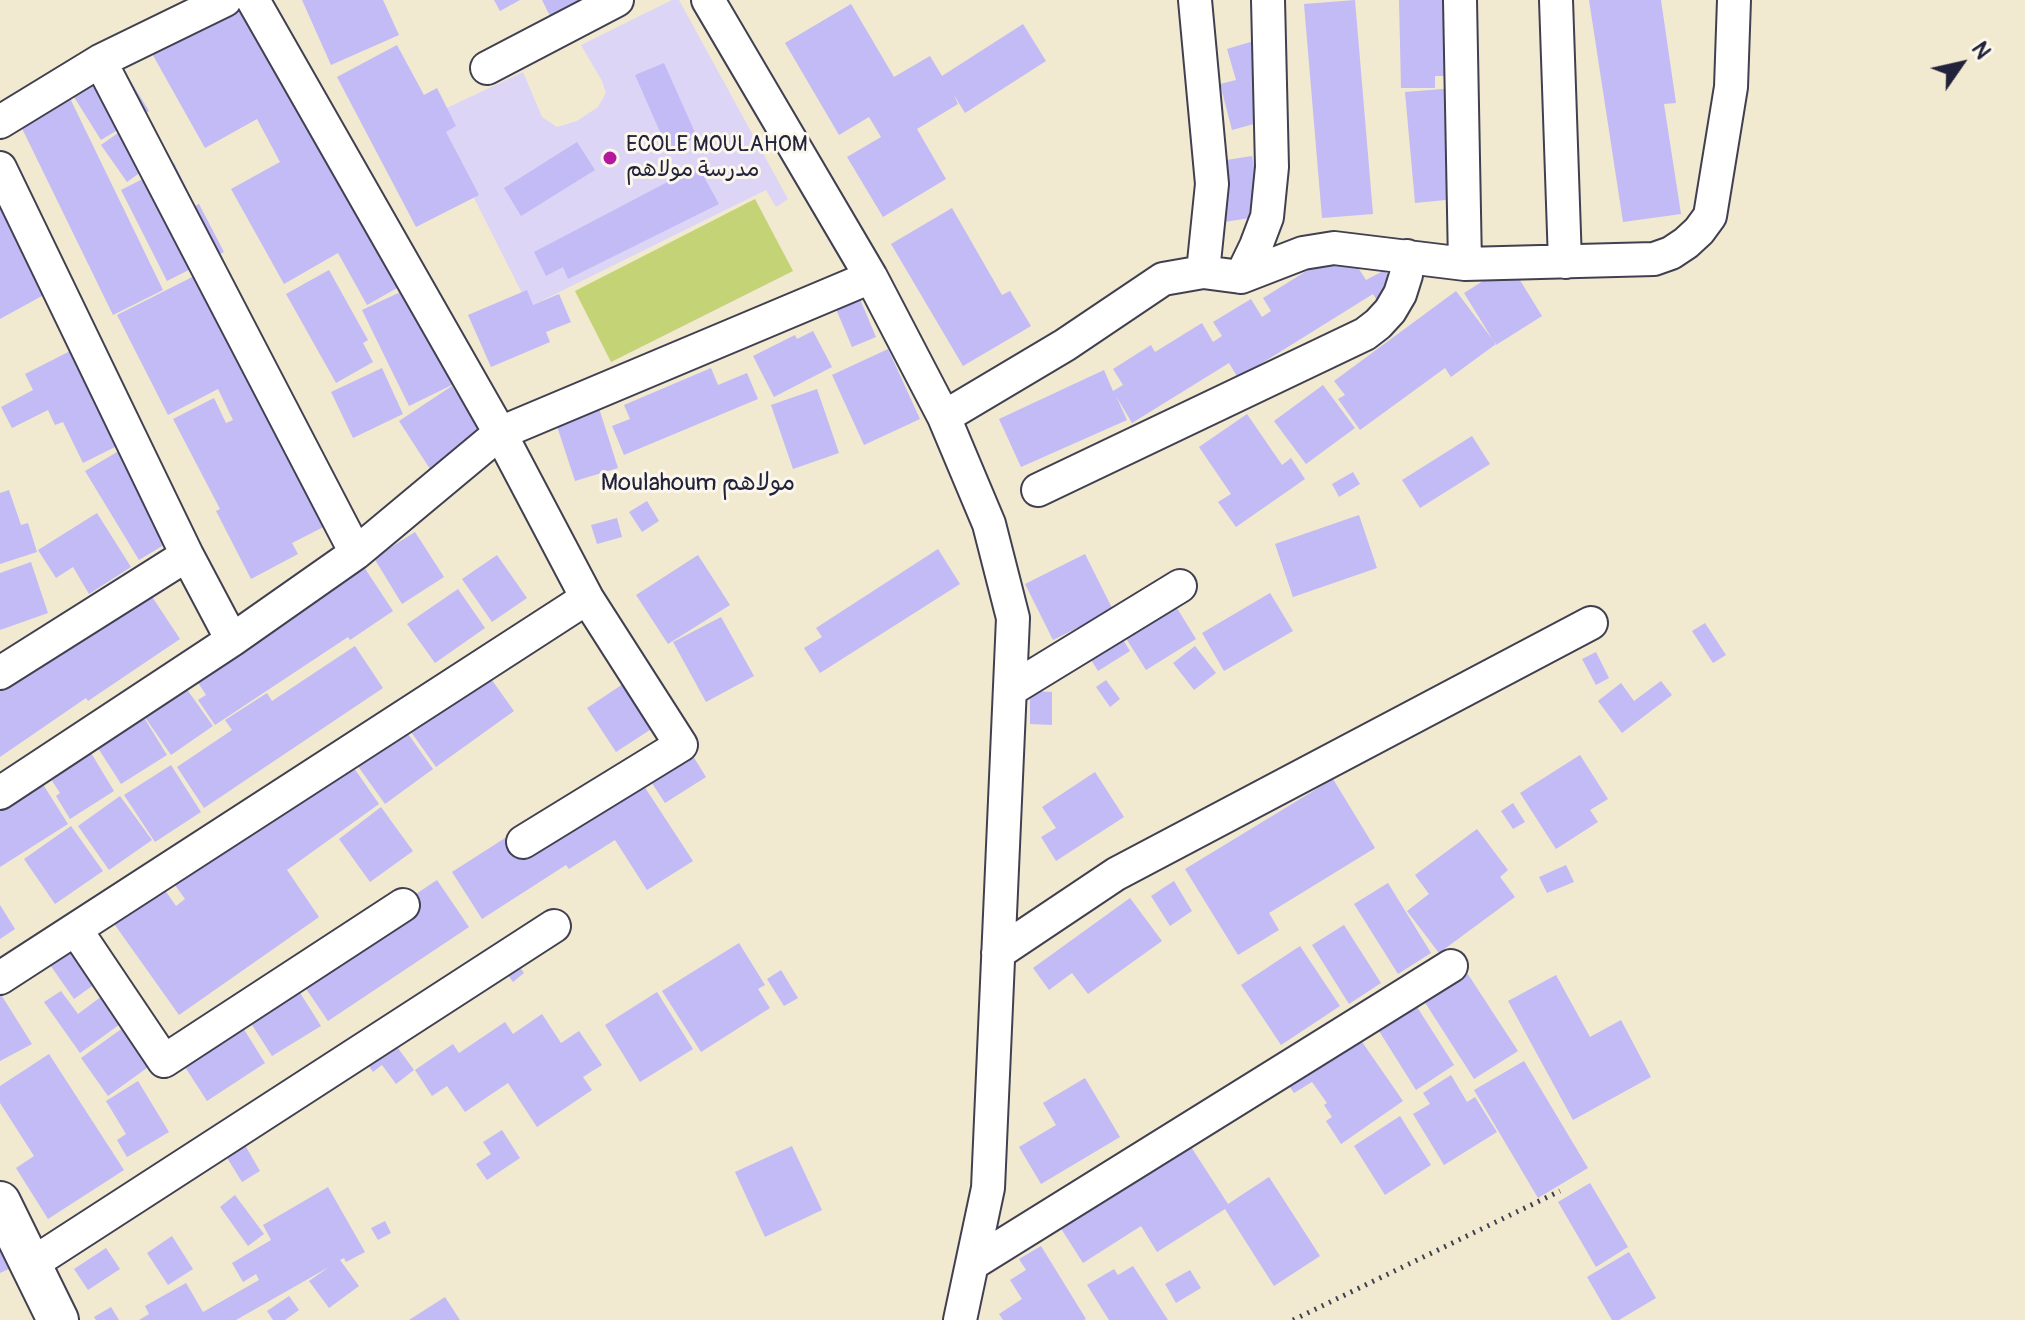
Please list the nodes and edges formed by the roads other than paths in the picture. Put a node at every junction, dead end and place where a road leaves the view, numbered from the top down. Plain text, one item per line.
1 (225, 0) edge
2 (253, 0) edge
3 (617, 0) edge
4 (708, 0) edge
5 (1195, 0) edge
6 (1268, 0) edge
7 (1460, 0) edge
8 (1556, 0) edge
9 (1734, 0) edge
10 (100, 61) junction
11 (487, 68) dead end
12 (0, 122) edge
13 (0, 168) edge
14 (1407, 256) junction
15 (1565, 262) junction
16 (1465, 264) junction
17 (1203, 272) junction
18 (871, 277) junction
19 (1241, 277) junction
20 (944, 417) junction
21 (500, 433) junction
22 (1038, 490) dead end
23 (356, 553) junction
24 (187, 555) junction
25 (1180, 586) dead end
26 (587, 598) junction
27 (1591, 623) dead end
28 (232, 640) junction
29 (0, 673) edge
30 (1010, 690) junction
31 (0, 793) edge
32 (523, 842) dead end
33 (403, 905) dead end
34 (554, 926) dead end
35 (76, 930) junction
36 (998, 953) junction
37 (1451, 966) dead end
38 (0, 978) edge
39 (0, 1202) edge
40 (972, 1264) junction
41 (30, 1265) junction
42 (58, 1320) edge
43 (960, 1320) edge

1 - 10 street
2 - 21 street
3 - 11 street
4 - 18 street
5 - 17 street
6 - 19 street
7 - 16 street
8 - 15 street
9 - 15 street
10 - 12 street
10 - 23 street
13 - 24 street
14 - 16 street
14 - 19 street
14 - 22 street
15 - 16 street
17 - 19 street
17 - 20 street
18 - 20 street
18 - 21 street
20 - 30 street
21 - 23 street
21 - 26 street
23 - 28 street
24 - 28 street
24 - 29 street
25 - 30 street
26 - 32 street
26 - 35 street
27 - 36 street
28 - 31 street
30 - 36 street
33 - 35 street
34 - 41 street
35 - 38 street
36 - 40 street
37 - 40 street
39 - 41 street
40 - 43 street
41 - 42 street

